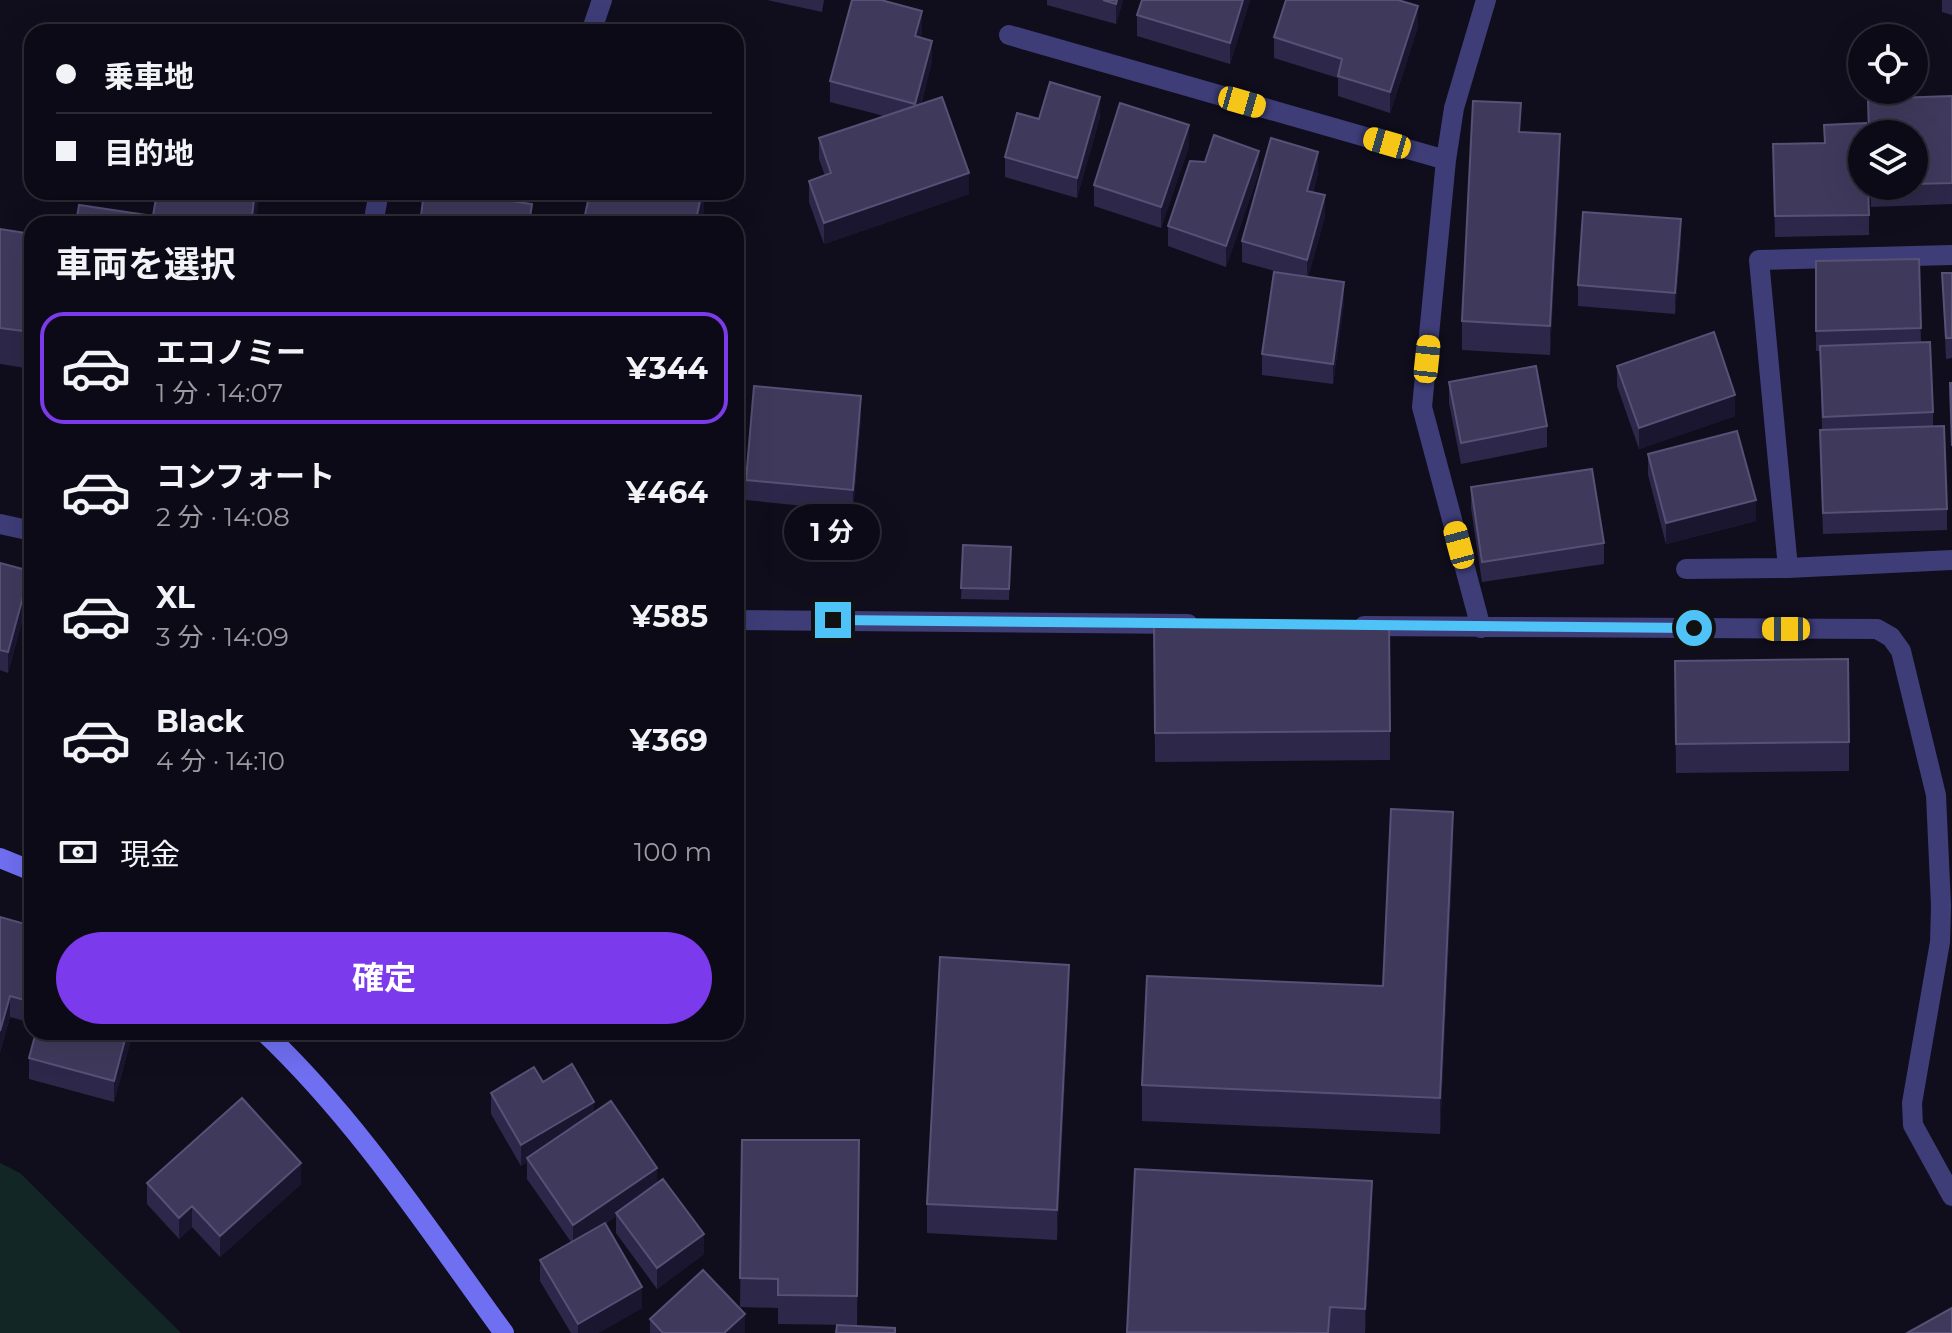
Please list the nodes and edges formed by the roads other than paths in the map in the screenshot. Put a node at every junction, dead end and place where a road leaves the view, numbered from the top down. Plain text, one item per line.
1 (602, 0) edge
2 (1486, 0) edge
3 (594, 24) edge
4 (1009, 35) dead end
5 (1446, 160) junction
6 (1952, 255) edge
7 (0, 524) edge
8 (24, 529) edge
9 (1952, 560) edge
10 (1788, 568) junction
11 (1686, 569) dead end
12 (744, 620) edge
13 (1212, 624) edge
14 (1338, 626) edge
15 (1481, 628) junction
16 (0, 858) edge
17 (24, 868) edge
18 (273, 1040) edge
19 (1952, 1196) edge
20 (504, 1333) edge

1 - 3 street
2 - 5 street
4 - 5 street
5 - 15 street
6 - 10 street
7 - 8 street
9 - 10 street
10 - 11 street
12 - 13 street
14 - 15 street
15 - 19 street
16 - 17 street
18 - 20 street

